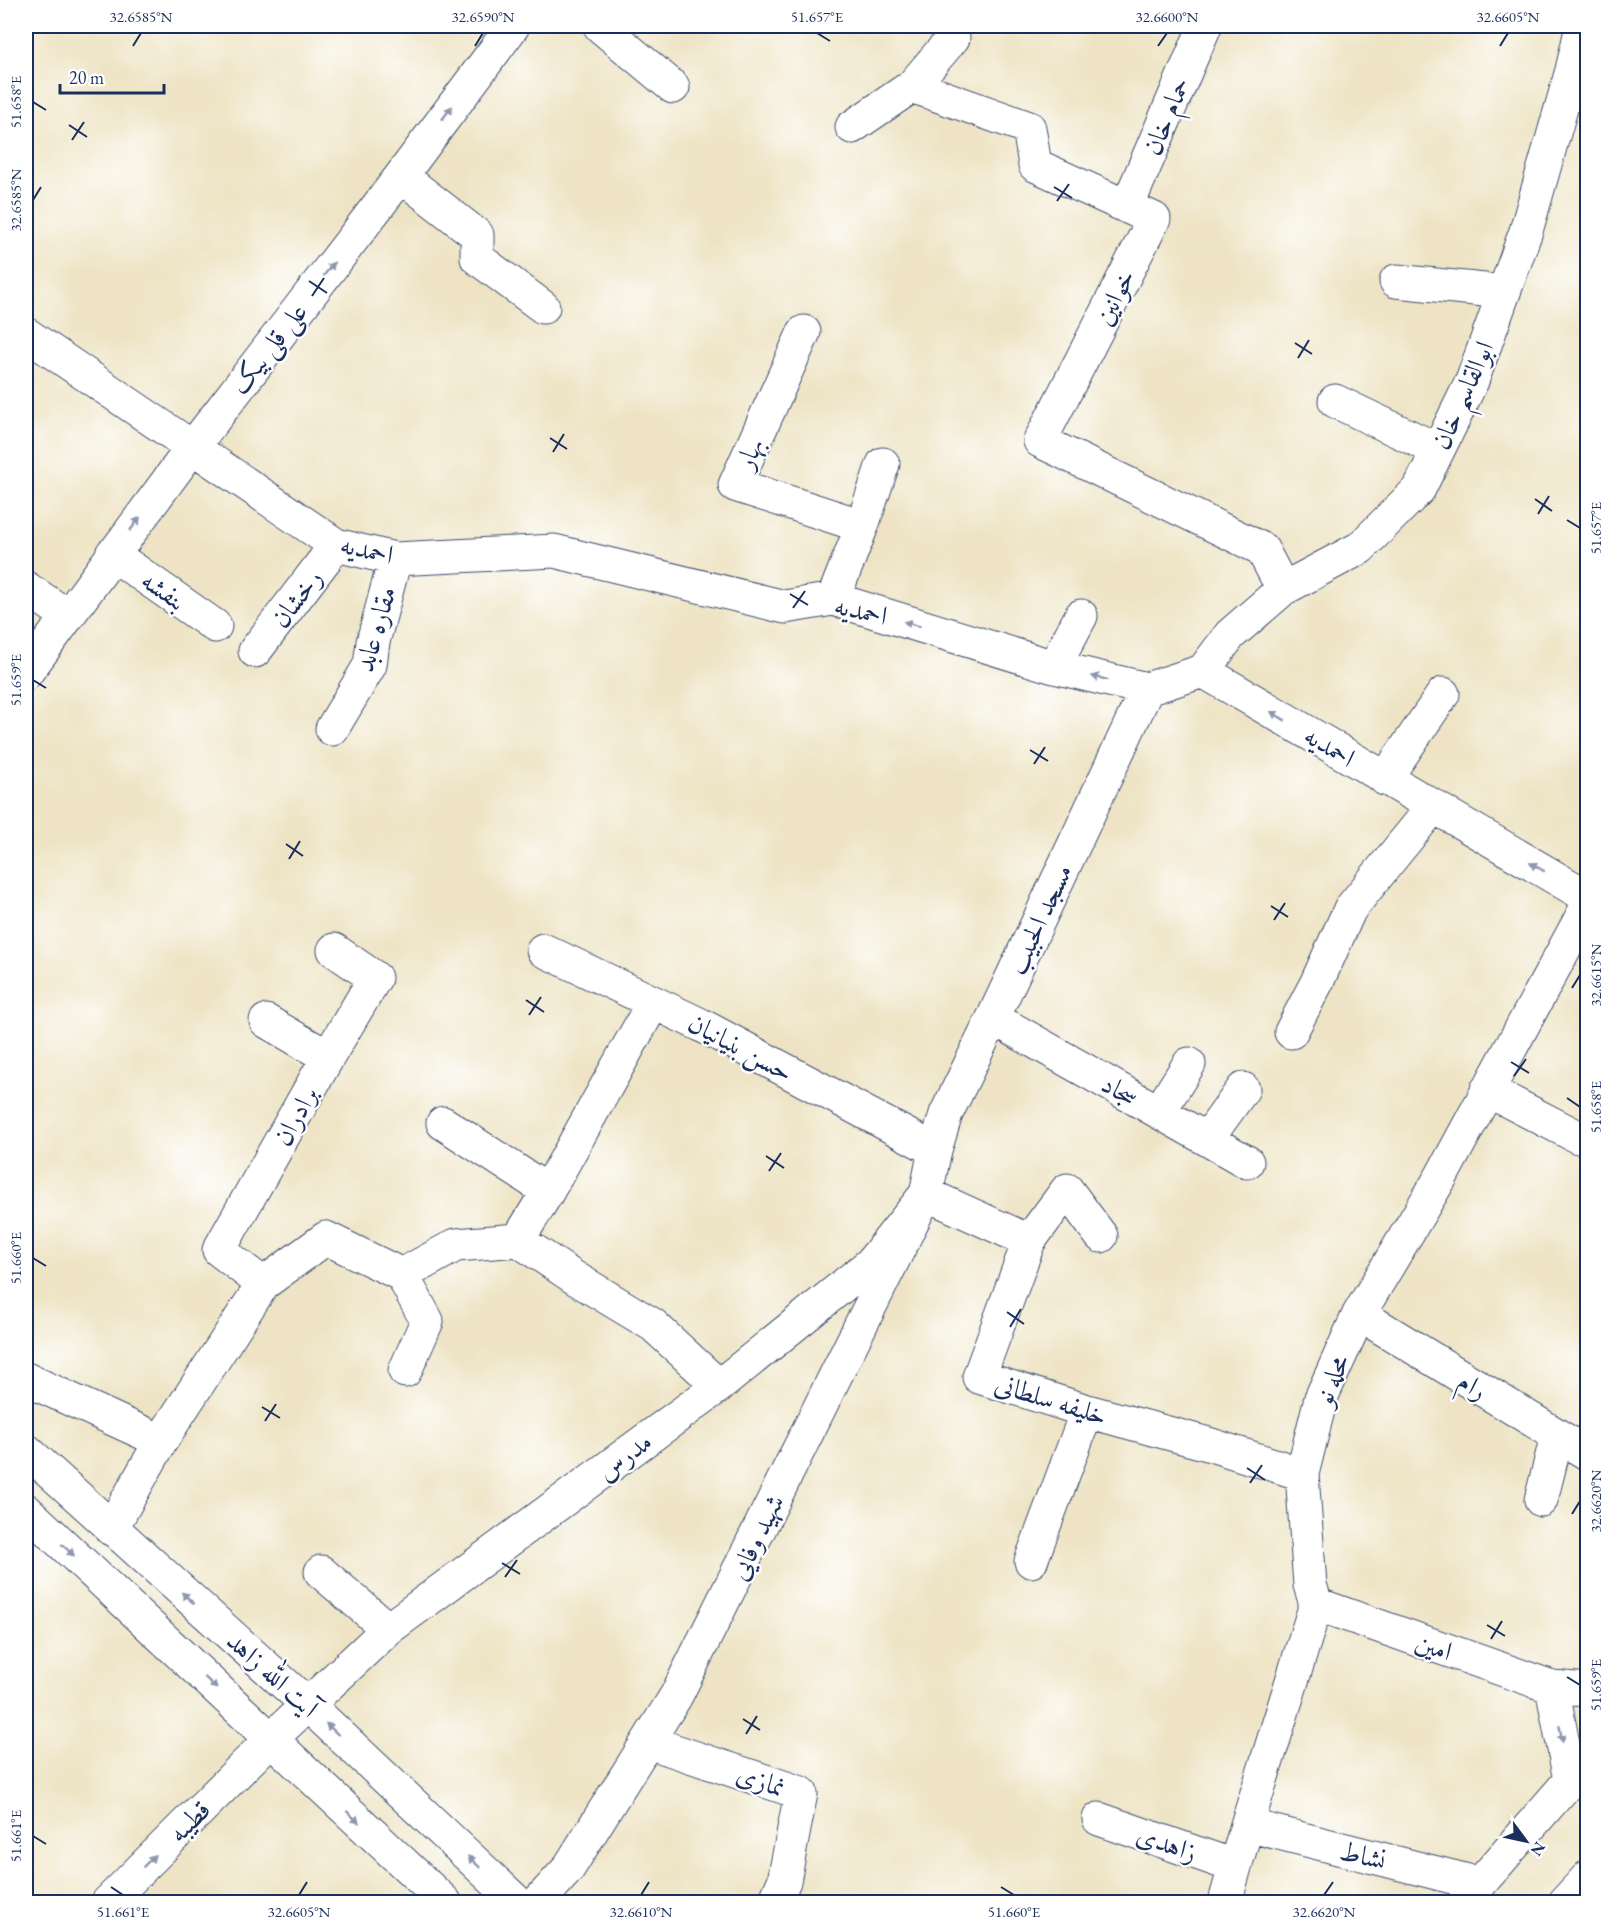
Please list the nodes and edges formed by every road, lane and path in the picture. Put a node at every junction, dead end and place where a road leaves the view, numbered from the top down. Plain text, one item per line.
1 (513, 26) edge
2 (600, 26) edge
3 (1205, 26) edge
4 (1582, 26) edge
5 (953, 38) dead end
6 (912, 86) junction
7 (673, 87) dead end
8 (852, 127) dead end
9 (401, 176) junction
10 (1127, 207) junction
11 (1396, 281) dead end
12 (1504, 292) junction
13 (543, 307) dead end
14 (804, 332) dead end
15 (26, 334) edge
16 (1335, 401) dead end
17 (192, 447) junction
18 (1438, 450) junction
19 (883, 464) dead end
20 (862, 526) junction
21 (336, 545) junction
22 (112, 554) junction
23 (395, 559) junction
24 (26, 588) edge
25 (1283, 589) junction
26 (833, 599) junction
27 (68, 616) junction
28 (1081, 616) dead end
29 (215, 626) dead end
30 (255, 651) dead end
31 (1054, 667) junction
32 (1203, 671) junction
33 (26, 673) edge
34 (1147, 689) junction
35 (1443, 694) dead end
36 (332, 729) dead end
37 (1385, 779) junction
38 (1433, 807) junction
39 (1587, 897) edge
40 (1587, 905) edge
41 (334, 950) dead end
42 (543, 950) dead end
43 (653, 1003) junction
44 (993, 1018) junction
45 (266, 1021) dead end
46 (1291, 1032) dead end
47 (328, 1057) junction
48 (1189, 1064) dead end
49 (1244, 1089) dead end
50 (1487, 1090) junction
51 (1159, 1112) junction
52 (443, 1123) dead end
53 (1578, 1137) dead end
54 (1207, 1139) junction
55 (935, 1150) junction
56 (1247, 1162) dead end
57 (548, 1191) junction
58 (926, 1194) junction
59 (1101, 1236) dead end
60 (518, 1240) junction
61 (1029, 1241) junction
62 (402, 1275) junction
63 (263, 1284) junction
64 (1359, 1314) junction
65 (405, 1371) dead end
66 (26, 1379) edge
67 (718, 1386) junction
68 (1087, 1411) junction
69 (1557, 1436) junction
70 (161, 1441) junction
71 (26, 1450) edge
72 (1587, 1454) edge
73 (1302, 1474) junction
74 (1541, 1500) dead end
75 (26, 1510) edge
76 (111, 1529) junction
77 (1029, 1566) dead end
78 (321, 1572) dead end
79 (1316, 1604) junction
80 (388, 1629) junction
81 (1552, 1687) junction
82 (1587, 1690) edge
83 (308, 1705) junction
84 (271, 1739) junction
85 (648, 1742) junction
86 (1579, 1770) edge
87 (1099, 1819) dead end
88 (1246, 1825) junction
89 (1234, 1866) junction
90 (1587, 1877) edge
91 (1472, 1893) edge
92 (108, 1902) edge
93 (445, 1902) edge
94 (517, 1902) edge
95 (537, 1902) edge
96 (775, 1902) edge
97 (1225, 1902) edge
98 (1565, 1902) edge

9 -> 1 street, علی قلی بیک
2 - 7 street
3 - 10 street, حمام خان
4 - 12 street, ابوالقاسم خان
5 - 6 street
6 - 8 street
6 - 10 street, خوانین
9 - 13 street
17 -> 9 street, علی قلی بیک
10 - 25 street, خوانین
11 - 12 street
12 - 18 street, ابوالقاسم خان
14 - 20 street, بهار
15 - 17 street, احمدیه
16 - 18 street
17 - 21 street, احمدیه
22 -> 17 street, علی قلی بیک
18 - 25 street, ابوالقاسم خان
19 - 20 street
20 - 26 street
21 - 23 street, احمدیه
21 - 30 street, رخشان
22 - 27 street, علی قلی بیک
22 - 29 street, بنفشه
23 - 26 street, احمدیه
23 - 36 street, مقاره عابد
24 - 27 street
25 - 32 street, ابوالقاسم خان
31 -> 26 street, احمدیه
27 - 33 street, علی قلی بیک
28 - 31 street
34 -> 31 street, احمدیه
32 - 34 street
37 -> 32 street, احمدیه
34 - 44 street, مسجد الحبیب
35 - 37 street
37 - 38 street, احمدیه
39 -> 38 street, احمدیه
38 - 46 street
40 - 50 street, محله نو
41 - 47 street, برادران
42 - 43 street, حسن بنیانیان
43 - 55 street, حسن بنیانیان
43 - 57 street
44 - 51 street, سجاد
44 - 55 street, مسجد الحبیب
45 - 47 street
47 - 63 street, برادران
48 - 51 street
49 - 54 street
50 - 53 street
50 - 64 street, محله نو
51 - 54 street, سجاد
52 - 57 street
54 - 56 street, سجاد
55 - 58 street, شهید وفایی
57 - 60 street
58 - 61 street
58 - 67 street, مدرس
58 - 85 street, شهید وفایی
59 - 61 street
60 - 62 street
60 - 67 street
61 - 68 street, خلیفه سلطانی
62 - 63 street
62 - 65 street
63 - 70 street
64 - 69 street, رام
64 - 73 street, محله نو
66 - 70 street
67 - 80 street, مدرس
68 - 73 street, خلیفه سلطانی
68 - 77 street
69 - 72 street, رام
69 - 74 street
70 - 76 street
71 - 76 street, آیت الله زاهد
73 - 79 street, محله نو
75 -> 84 street, آیت الله زاهد
83 -> 76 street, آیت الله زاهد
78 - 80 street
79 - 81 street, امین
79 - 88 street
80 - 83 street, مدرس
81 - 82 street, امین
81 -> 86 street
83 - 84 street, قطیبه
94 -> 83 street, آیت الله زاهد
92 -> 84 street, قطیبه
84 -> 93 street, آیت الله زاهد
85 - 95 street, شهید وفایی
85 - 96 street, نمازی
86 - 91 street
87 - 89 street, زاهدی
88 - 89 street
88 - 91 street, نشاط
89 - 97 street
90 - 98 street

